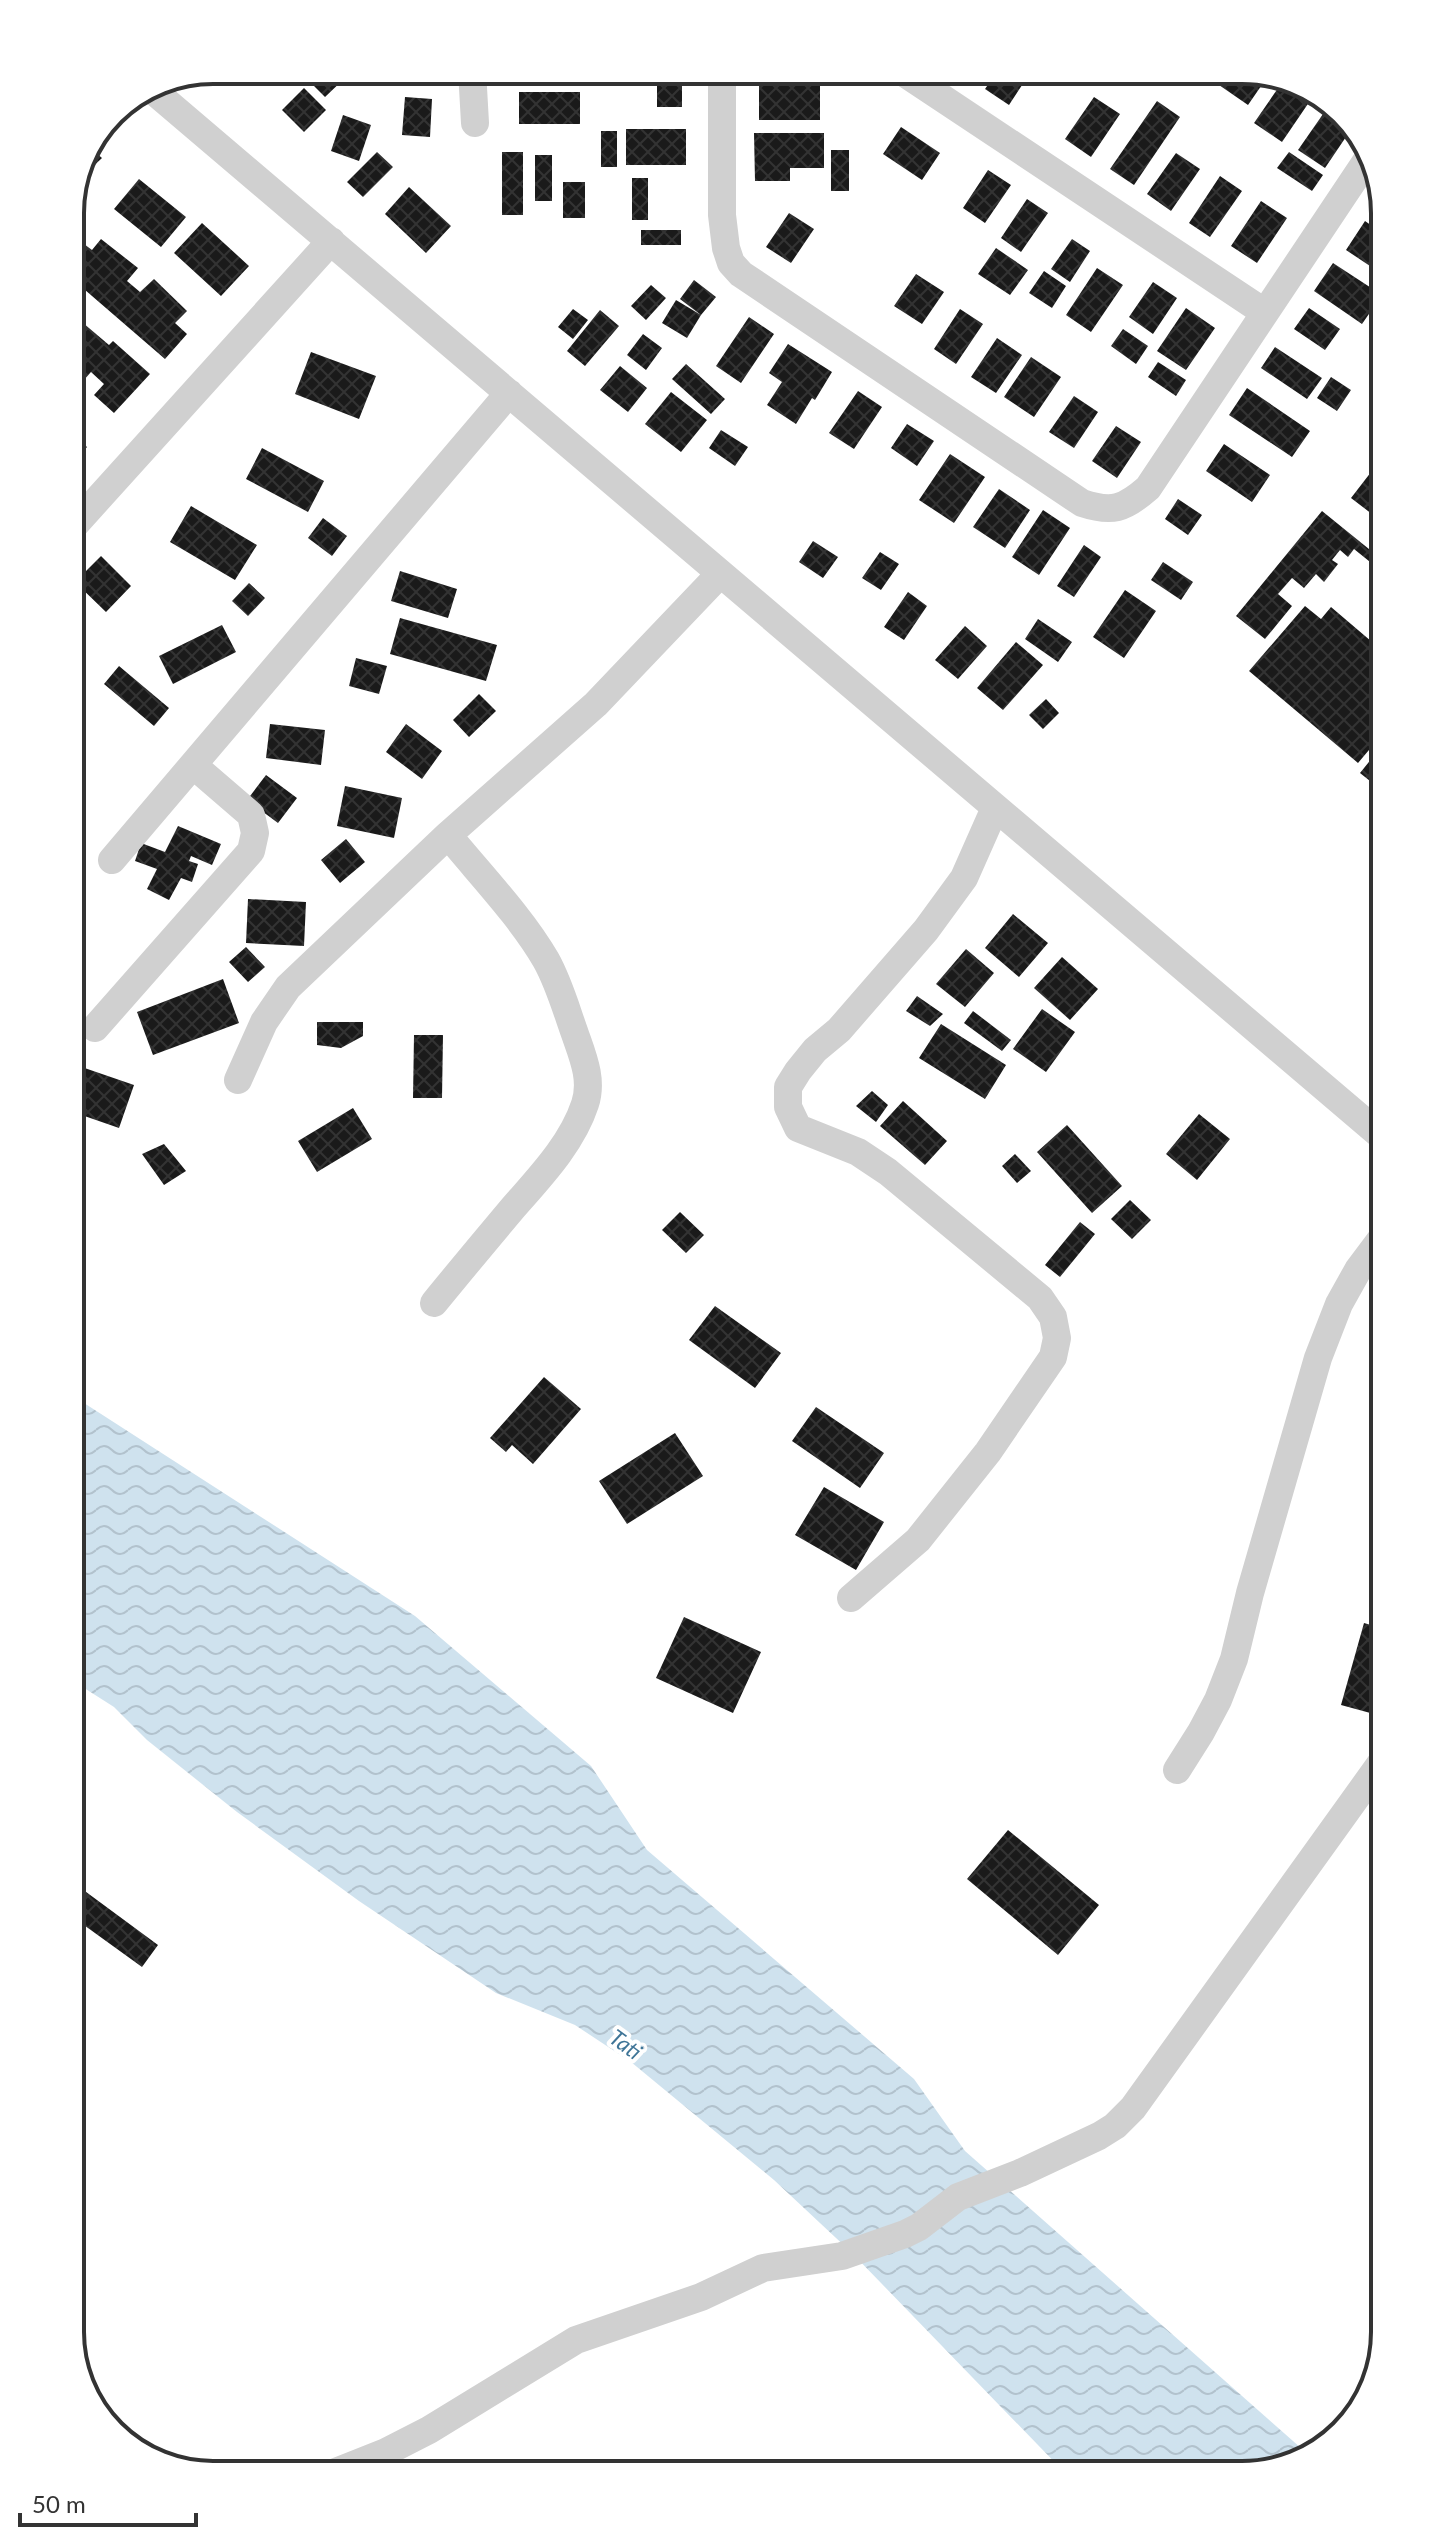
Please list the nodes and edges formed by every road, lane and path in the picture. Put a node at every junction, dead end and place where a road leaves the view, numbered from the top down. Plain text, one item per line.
1 (473, 84) edge
2 (722, 84) edge
3 (921, 84) edge
4 (159, 96) edge
5 (475, 123) dead end
6 (1362, 167) edge
7 (331, 241) junction
8 (1264, 312) junction
9 (509, 393) junction
10 (84, 514) edge
11 (720, 574) junction
12 (193, 765) junction
13 (995, 808) junction
14 (448, 835) junction
15 (112, 860) dead end
16 (95, 1028) dead end
17 (238, 1080) dead end
18 (1371, 1127) edge
19 (1371, 1253) edge
20 (434, 1303) dead end
21 (851, 1598) dead end
22 (1177, 1770) dead end
23 (1371, 1777) edge
24 (363, 2461) edge

1 - 5 street
2 - 8 street
3 - 8 street
4 - 7 street
6 - 8 street
7 - 9 street
7 - 10 street
9 - 11 street
9 - 12 street
11 - 13 street
11 - 14 street
12 - 15 street
12 - 16 street
13 - 18 street
13 - 21 street
14 - 17 street
14 - 20 street
19 - 22 street
23 - 24 street

